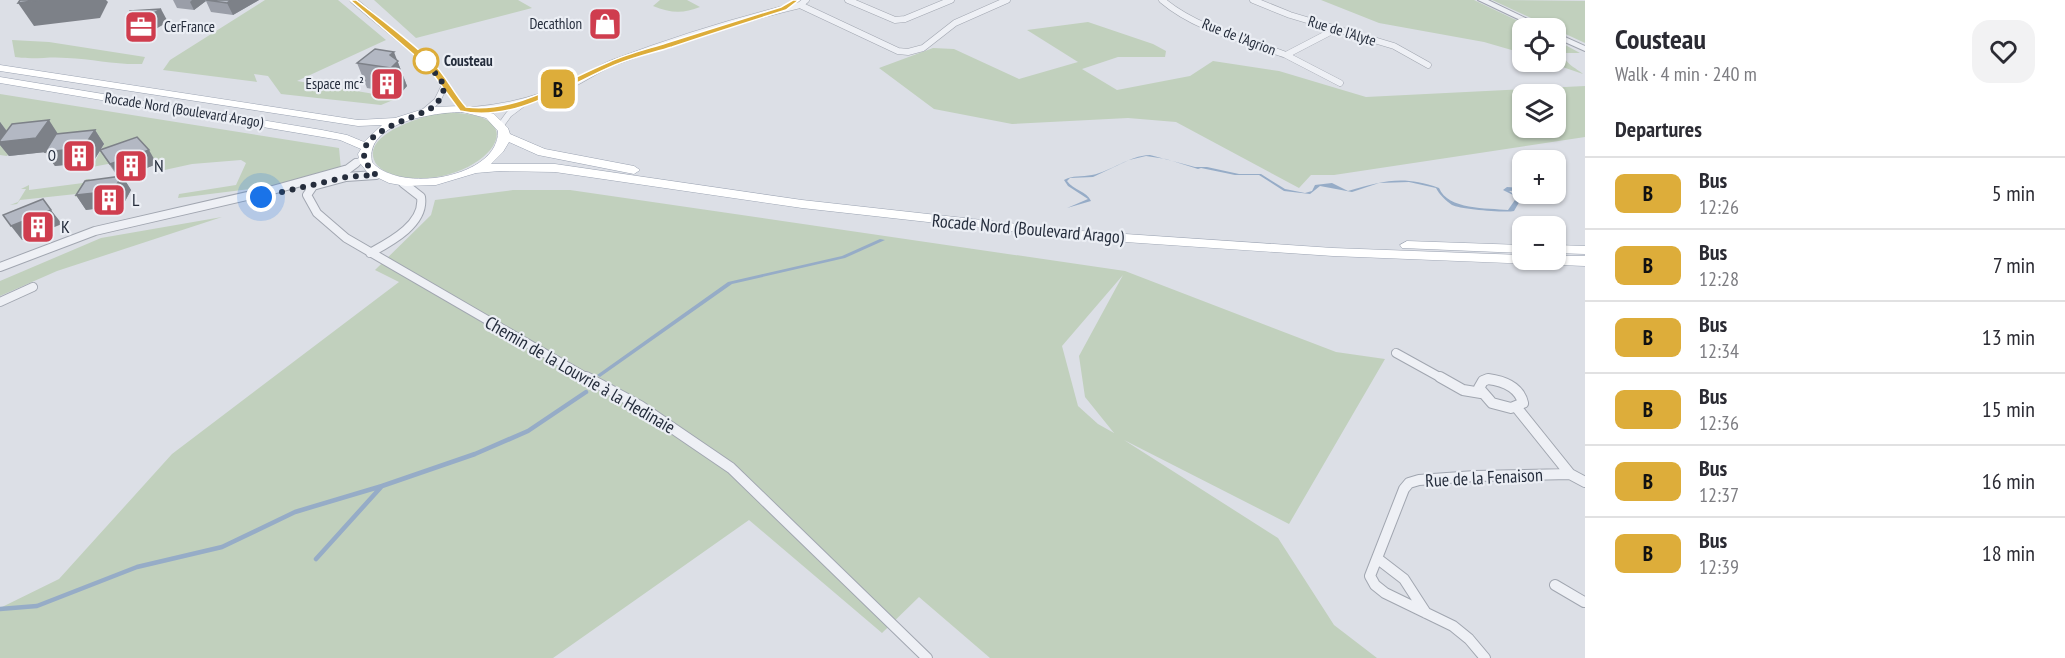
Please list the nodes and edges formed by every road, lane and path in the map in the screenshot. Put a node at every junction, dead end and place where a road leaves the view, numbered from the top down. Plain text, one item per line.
1 (353, 0) edge
2 (806, 0) edge
3 (848, 0) edge
4 (937, 0) edge
5 (951, 0) edge
6 (1007, 0) edge
7 (1162, 0) edge
8 (1253, 0) edge
9 (1482, 0) edge
10 (944, 3) junction
11 (800, 5) junction
12 (1521, 18) edge
13 (1336, 30) junction
14 (1566, 40) edge
15 (1585, 49) edge
16 (1287, 55) junction
17 (1428, 65) dead end
18 (0, 68) edge
19 (442, 79) junction
20 (0, 80) edge
21 (1340, 83) dead end
22 (526, 102) junction
23 (468, 110) junction
24 (424, 112) junction
25 (398, 121) junction
26 (503, 130) junction
27 (366, 152) junction
28 (473, 170) junction
29 (376, 175) junction
30 (403, 183) junction
31 (314, 185) junction
32 (174, 213) junction
33 (1512, 249) edge
34 (1566, 249) edge
35 (1585, 250) edge
36 (370, 254) junction
37 (1585, 261) edge
38 (0, 267) edge
39 (33, 287) dead end
40 (0, 302) edge
41 (1396, 353) dead end
42 (1481, 393) junction
43 (1517, 408) junction
44 (1570, 474) junction
45 (1585, 482) edge
46 (1378, 559) junction
47 (1555, 585) dead end
48 (1585, 602) edge
49 (1426, 613) junction
50 (927, 658) edge
51 (1485, 658) edge

1 - 19 street
2 - 11 street
3 - 10 street
4 - 10 street
5 - 10 street
6 - 11 street
7 - 16 street, Rue de l'Agrion
8 - 13 street, Rue de l'Alyte
9 - 12 street
11 - 22 street
13 - 16 street, Rue de l'Agrion
13 - 17 street, Rue de l'Alyte
14 - 15 street
16 - 21 street, Rue de l'Agrion
18 - 25 main road
19 - 23 street
19 - 24 street
20 - 27 main road, Rocade Nord (Boulevard Arago)
22 - 23 street
22 - 26 street
23 - 24 main road
23 - 26 main road, Rocade Nord (Boulevard Arago)
24 - 25 main road
25 - 27 main road
26 - 28 main road
26 - 33 main road, Rocade Nord (Boulevard Arago)
27 - 29 main road
27 - 32 street
28 - 30 main road
28 - 37 main road, Rocade Nord (Boulevard Arago)
29 - 30 main road
29 - 31 street
30 - 36 street
31 - 32 street
31 - 36 street, Chemin de la Louvrie à la Hedinaie
32 - 38 street
34 - 35 main road
36 - 50 street, Chemin de la Louvrie à la Hedinaie
39 - 40 street
41 - 42 street
42 - 43 street
42 - 43 street, Rue de la Fenaison
43 - 44 street, Rue de la Fenaison
44 - 45 street, Rue de la Fenaison
44 - 46 street, Rue de la Fenaison
46 - 49 street, Rue de la Fenaison
46 - 49 street, Rue de la Fenaison
47 - 48 street
49 - 51 street, Rue de la Fenaison

